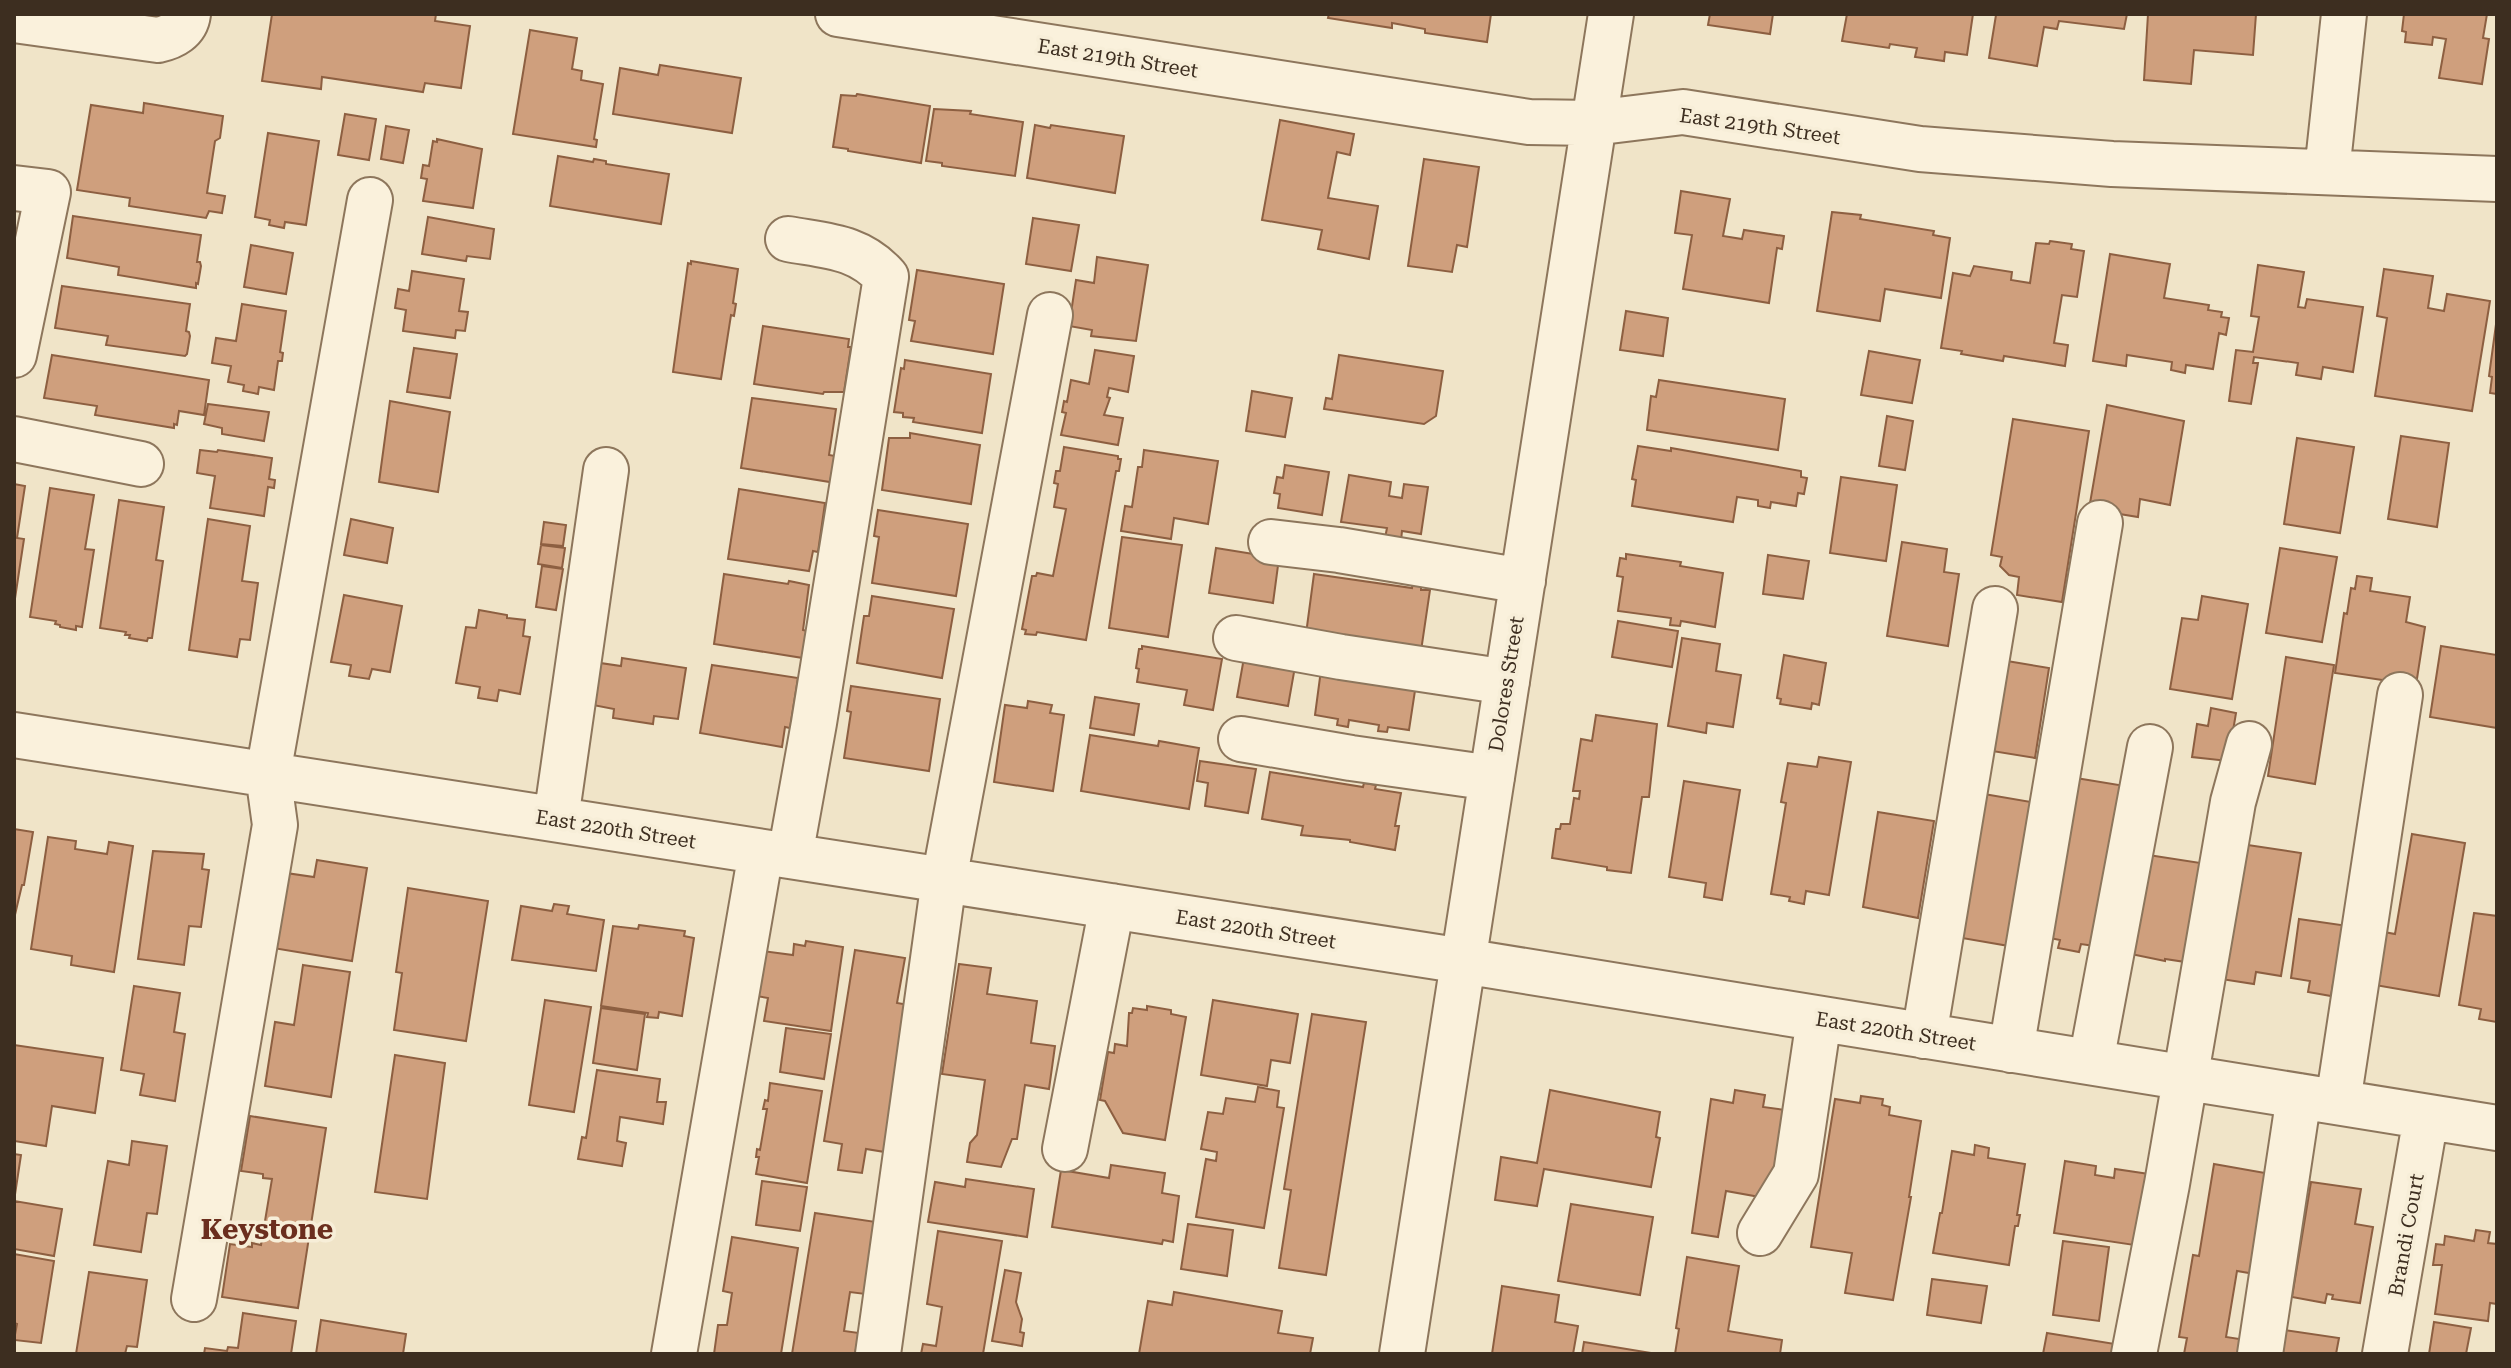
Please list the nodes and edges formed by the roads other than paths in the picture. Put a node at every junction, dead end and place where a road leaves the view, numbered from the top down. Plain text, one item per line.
1 (188, 14) edge
2 (838, 14) edge
3 (1611, 14) edge
4 (2344, 14) edge
5 (37, 20) edge
6 (1593, 123) junction
7 (2327, 172) junction
8 (2497, 179) edge
9 (14, 188) edge
10 (370, 200) dead end
11 (788, 239) dead end
12 (1050, 315) dead end
13 (14, 355) edge
14 (14, 439) edge
15 (141, 464) dead end
16 (606, 470) dead end
17 (2100, 523) dead end
18 (1271, 542) dead end
19 (1523, 581) junction
20 (1995, 609) dead end
21 (1236, 638) dead end
22 (1507, 682) junction
23 (2400, 695) dead end
24 (14, 735) edge
25 (1241, 739) dead end
26 (2249, 744) dead end
27 (2150, 747) dead end
28 (268, 774) junction
29 (1492, 778) junction
30 (556, 819) junction
31 (776, 854) junction
32 (944, 880) junction
33 (1112, 906) junction
34 (1463, 961) junction
35 (1819, 1019) junction
36 (1924, 1036) junction
37 (2011, 1050) junction
38 (2091, 1062) junction
39 (2185, 1078) junction
40 (2318, 1099) junction
41 (2426, 1117) junction
42 (2497, 1128) edge
43 (1065, 1149) dead end
44 (1760, 1233) dead end
45 (180, 1298) dead end
46 (674, 1354) edge
47 (878, 1354) edge
48 (1402, 1354) edge
49 (2134, 1354) edge
50 (2260, 1354) edge
51 (2385, 1354) edge

1 - 5 street
2 - 6 street, East 219th Street
3 - 6 street, Dolores Street
4 - 7 street
6 - 7 street, East 219th Street
6 - 19 street, Dolores Street
7 - 8 street, East 219th Street
9 - 13 street
10 - 28 street
11 - 31 street
12 - 32 street
14 - 15 street
16 - 30 street
17 - 37 street
18 - 19 street
19 - 22 street, Dolores Street
20 - 36 street
21 - 22 street
22 - 29 street, Dolores Street
23 - 40 street
24 - 28 street, East 220th Street
25 - 29 street
26 - 39 street
27 - 38 street
28 - 30 street, East 220th Street
28 - 45 street
29 - 34 street, Dolores Street
30 - 31 street, East 220th Street
31 - 32 street, East 220th Street
31 - 46 street
32 - 33 street, East 220th Street
32 - 47 street
33 - 34 street, East 220th Street
33 - 43 street
34 - 35 street, East 220th Street
34 - 48 street, Dolores Street
35 - 36 street, East 220th Street
35 - 44 street
36 - 37 street, East 220th Street
37 - 38 street, East 220th Street
38 - 39 street, East 220th Street
39 - 40 street, East 220th Street
39 - 49 street
40 - 41 street, East 220th Street
40 - 50 street
41 - 42 street, East 220th Street
41 - 51 street, Brandi Court

